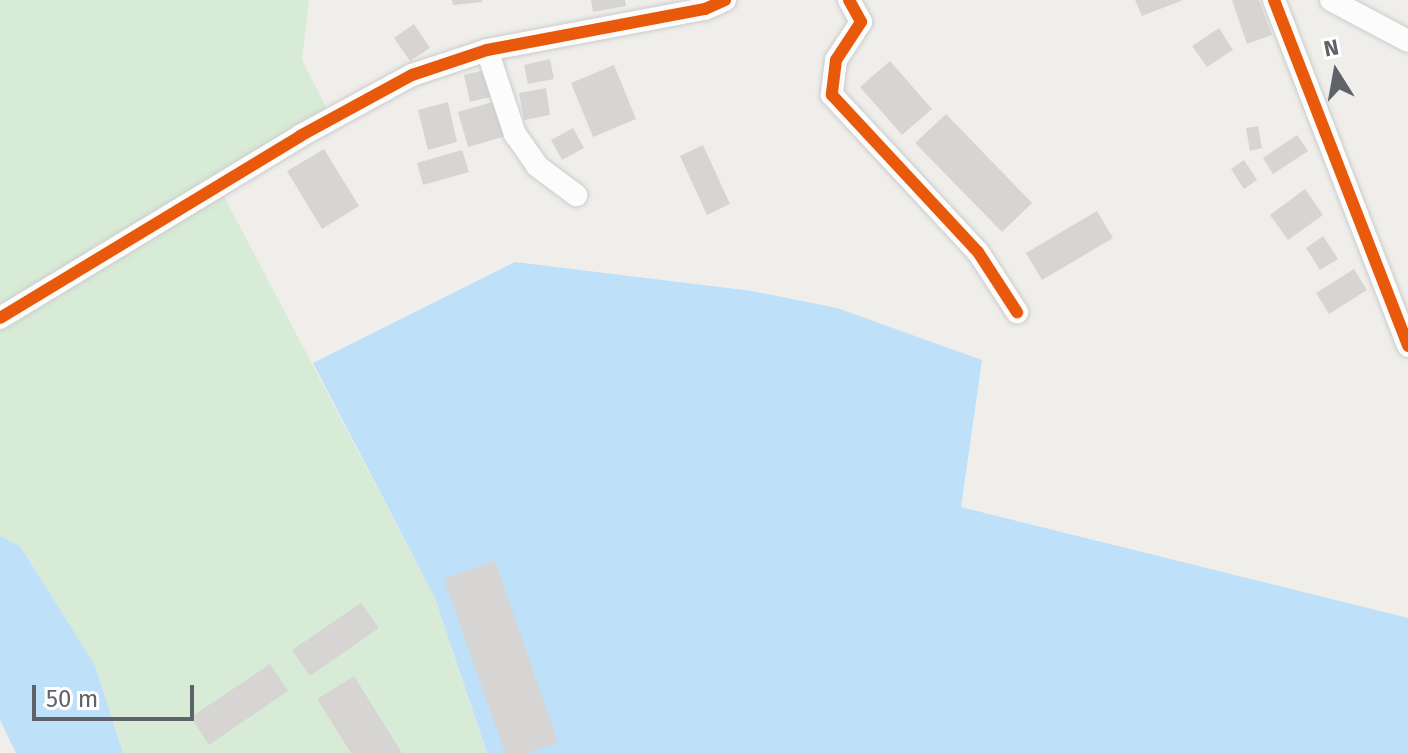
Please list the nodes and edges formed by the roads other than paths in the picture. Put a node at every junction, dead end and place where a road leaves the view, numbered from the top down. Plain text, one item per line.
1 (725, 0) edge
2 (849, 0) edge
3 (1274, 0) edge
4 (1331, 0) edge
5 (1408, 41) edge
6 (487, 50) junction
7 (576, 195) dead end
8 (1017, 312) dead end
9 (0, 318) edge
10 (1408, 346) edge

1 - 6 street
2 - 8 street
3 - 10 street
4 - 5 street
6 - 7 street
6 - 9 street

